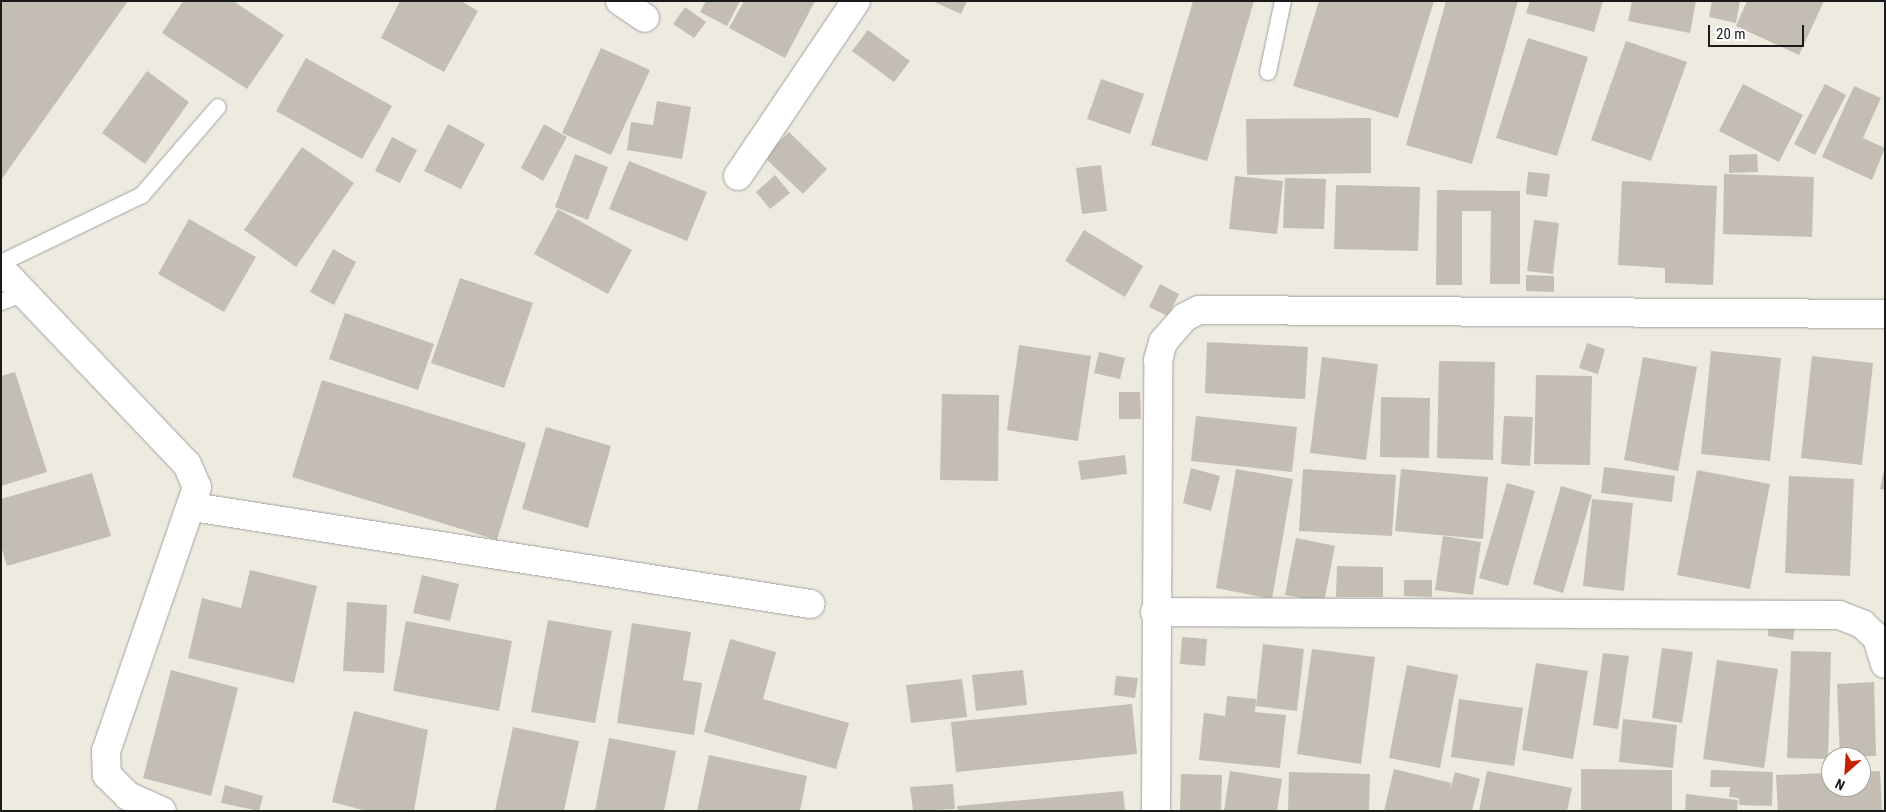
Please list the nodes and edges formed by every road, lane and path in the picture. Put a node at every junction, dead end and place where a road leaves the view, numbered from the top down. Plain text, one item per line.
1 (620, 1) edge
2 (856, 1) edge
3 (1284, 1) edge
4 (645, 18) dead end
5 (1268, 72) dead end
6 (218, 107) dead end
7 (738, 176) dead end
8 (1, 263) edge
9 (1, 269) edge
10 (12, 297) edge
11 (1885, 314) edge
12 (193, 507) junction
13 (810, 604) dead end
14 (1155, 612) junction
15 (1885, 664) edge
16 (162, 811) edge
17 (1156, 811) edge

1 - 4 street
2 - 7 street
3 - 5 lane
6 - 8 lane
9 - 10 street
10 - 12 street
11 - 14 street
12 - 13 street
12 - 16 street
14 - 15 street
14 - 17 street

